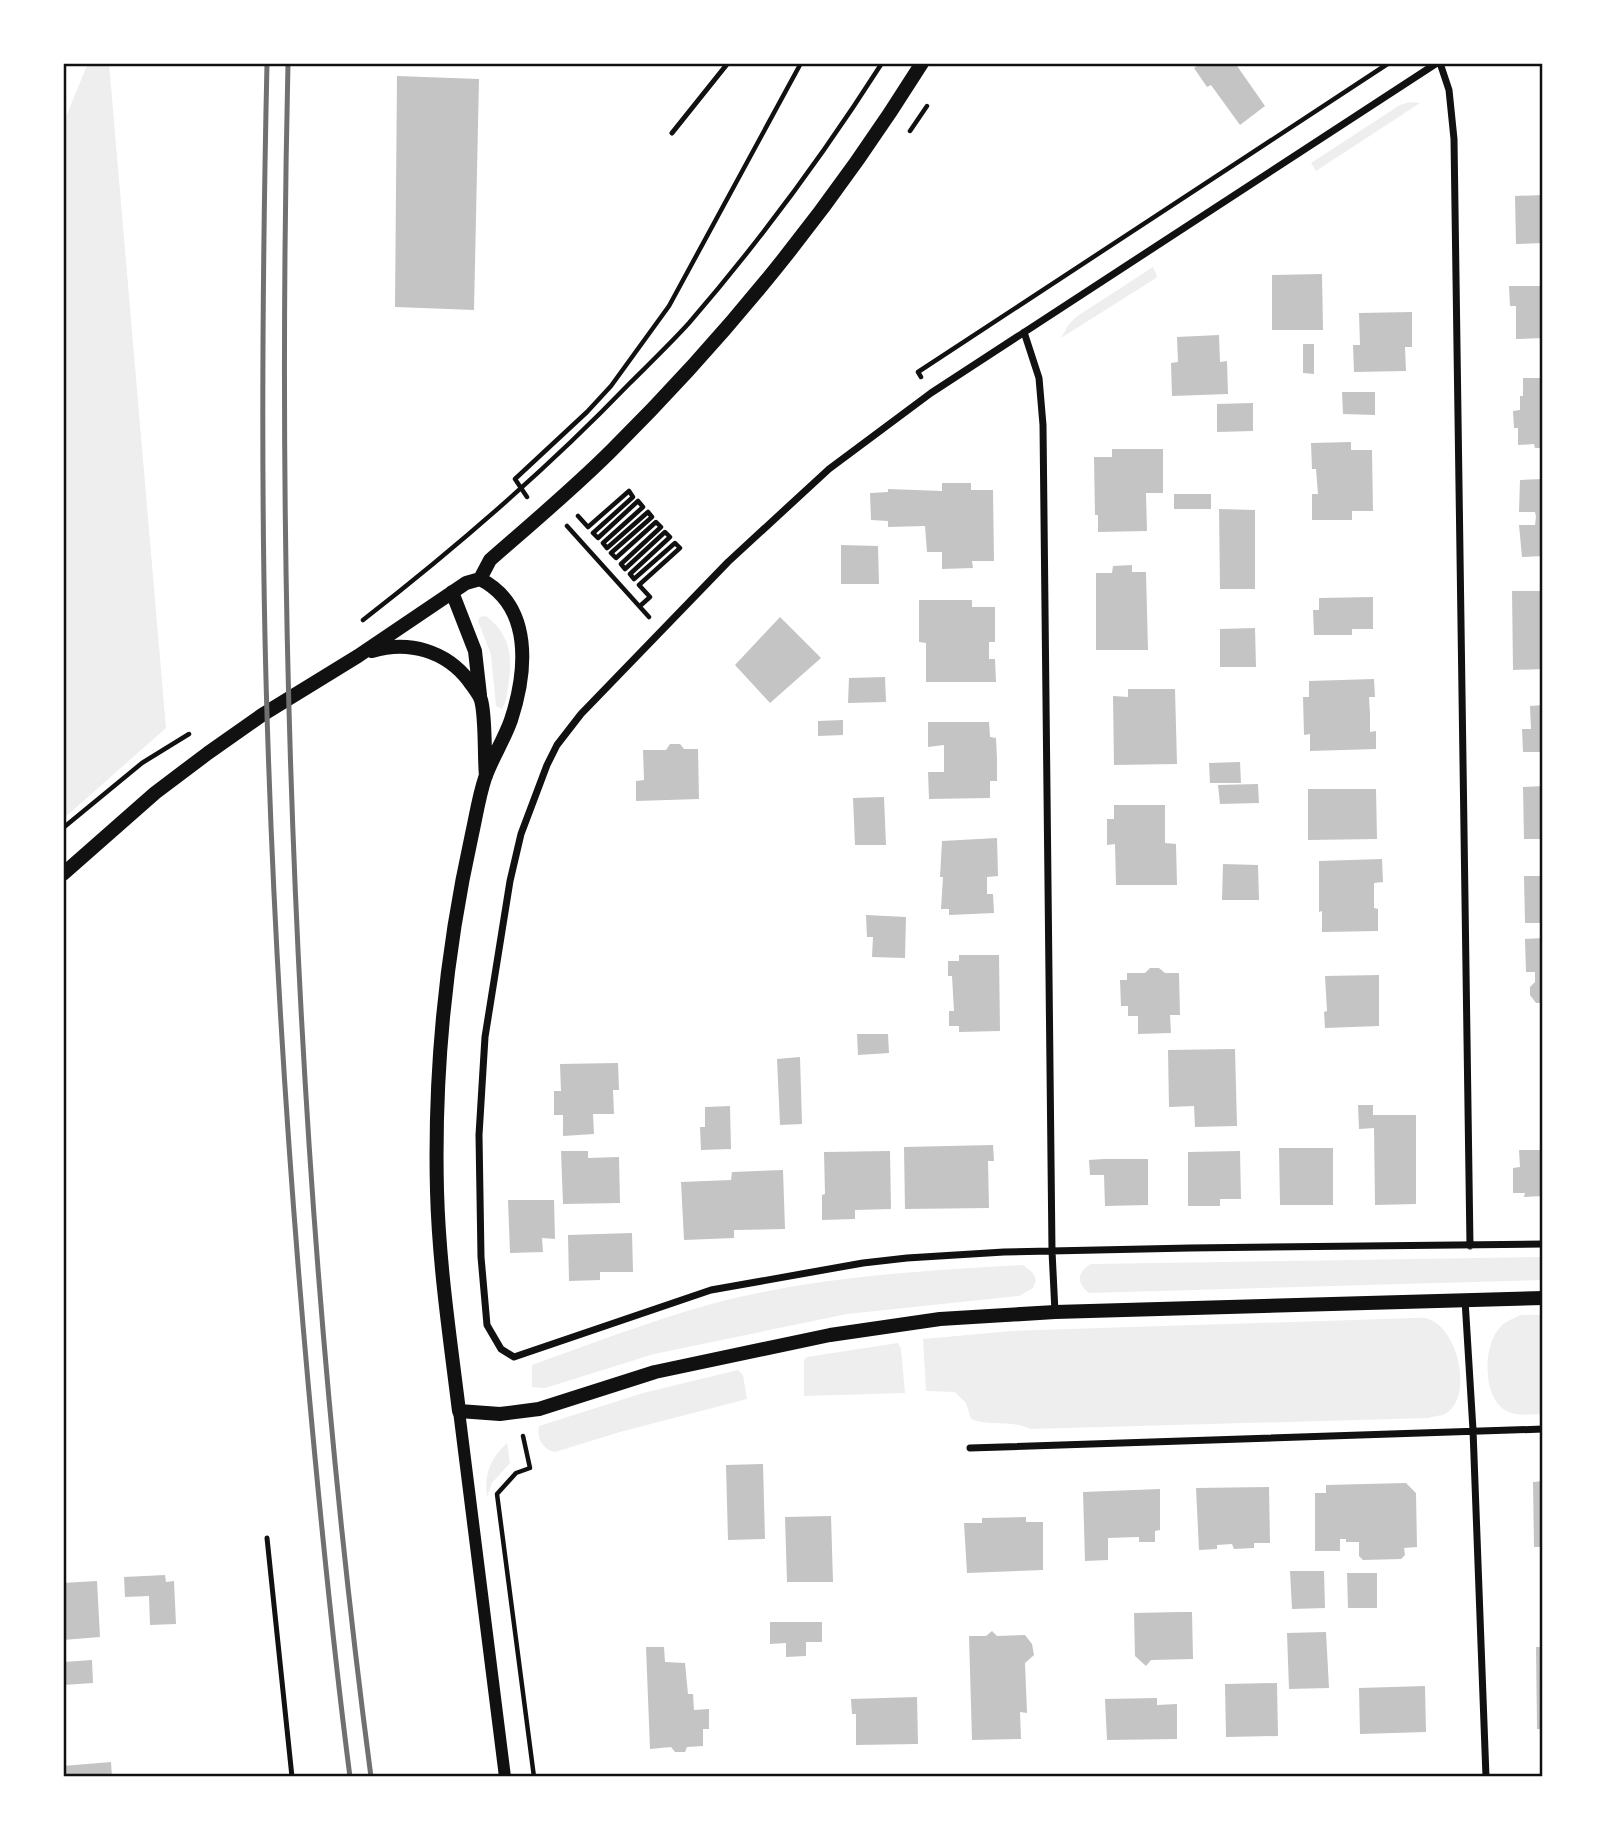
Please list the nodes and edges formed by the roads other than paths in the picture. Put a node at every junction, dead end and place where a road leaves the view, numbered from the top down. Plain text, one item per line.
1 (728, 63) edge
2 (922, 63) edge
3 (1439, 63) edge
4 (672, 133) dead end
5 (1024, 332) junction
6 (480, 579) junction
7 (452, 592) junction
8 (358, 656) junction
9 (480, 699) junction
10 (486, 776) junction
11 (63, 874) edge
12 (1543, 1244) edge
13 (1470, 1245) junction
14 (1052, 1251) junction
15 (1543, 1298) edge
16 (1465, 1299) junction
17 (1055, 1312) junction
18 (458, 1412) junction
19 (1543, 1429) edge
20 (1473, 1430) junction
21 (970, 1448) dead end
22 (267, 1538) dead end
23 (292, 1777) edge
24 (506, 1777) edge
25 (1486, 1777) edge

1 - 4 lane
2 - 6 main road
3 - 5 street
3 - 13 street
5 - 14 street
5 - 14 street
6 - 7 main road
6 - 10 main road
7 - 8 main road
7 - 9 main road
8 - 9 main road
8 - 11 main road
9 - 10 main road
10 - 18 main road
12 - 13 street
13 - 14 street
14 - 17 street
15 - 16 main road
16 - 17 main road
16 - 20 street
17 - 18 main road
18 - 24 street
19 - 20 street
20 - 21 street
20 - 25 street
22 - 23 lane

